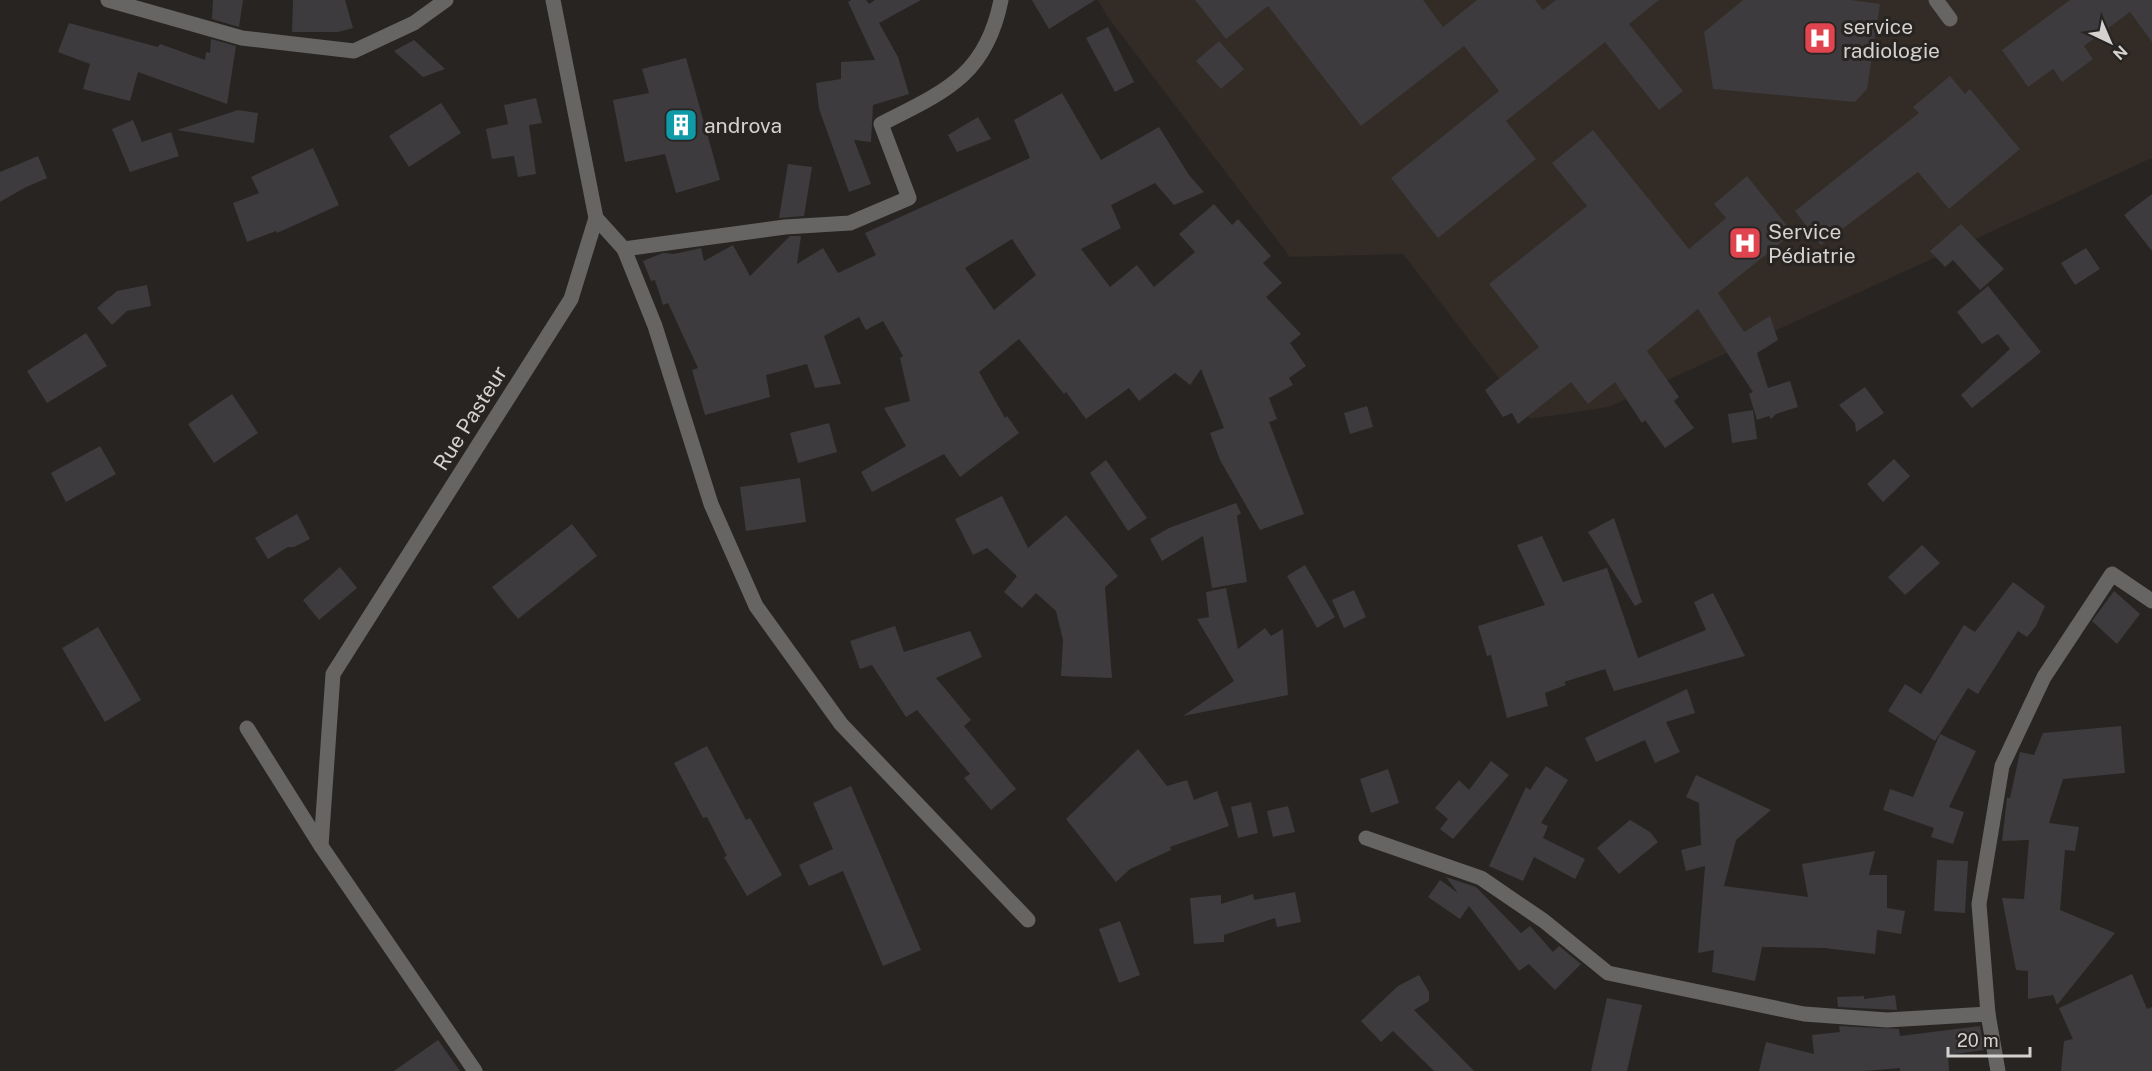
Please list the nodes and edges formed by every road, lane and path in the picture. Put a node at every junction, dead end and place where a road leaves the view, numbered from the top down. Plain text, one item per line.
1 (108, 0) edge
2 (446, 0) edge
3 (553, 0) edge
4 (1001, 0) edge
5 (1936, 0) edge
6 (1950, 19) dead end
7 (596, 218) junction
8 (624, 249) junction
9 (2152, 601) edge
10 (247, 728) dead end
11 (1366, 838) dead end
12 (321, 846) junction
13 (1028, 920) dead end
14 (1988, 1014) junction
15 (475, 1071) edge
16 (1998, 1071) edge

1 - 2 street
3 - 7 street, Rue Pasteur
4 - 8 street
5 - 6 street
7 - 8 street
7 - 12 street, Rue Pasteur
8 - 13 street
9 - 14 street
10 - 12 street
11 - 14 street
12 - 15 street
14 - 16 street

